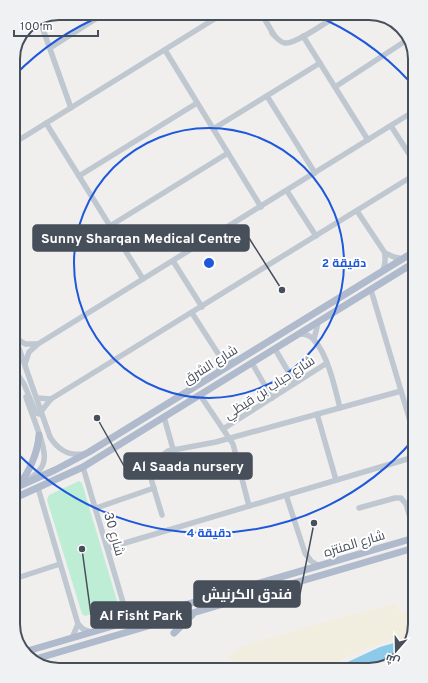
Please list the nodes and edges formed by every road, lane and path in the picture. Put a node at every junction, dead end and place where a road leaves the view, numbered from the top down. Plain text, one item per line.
1 (94, 20) edge
2 (210, 20) edge
3 (264, 20) edge
4 (330, 20) edge
5 (41, 24) edge
6 (301, 38) junction
7 (404, 42) edge
8 (50, 48) junction
9 (165, 50) junction
10 (320, 63) junction
11 (334, 87) junction
12 (267, 96) junction
13 (197, 102) junction
14 (71, 108) junction
15 (408, 115) edge
16 (46, 123) junction
17 (391, 126) junction
18 (214, 129) junction
19 (20, 140) edge
20 (368, 140) junction
21 (408, 152) edge
22 (228, 153) junction
23 (315, 173) junction
24 (79, 176) junction
25 (408, 179) edge
26 (287, 191) junction
27 (261, 207) junction
28 (357, 211) junction
29 (110, 226) junction
30 (316, 236) junction
31 (385, 253) junction
32 (408, 256) edge
33 (404, 259) junction
34 (173, 261) junction
35 (408, 267) edge
36 (383, 271) junction
37 (143, 279) junction
38 (371, 290) junction
39 (350, 292) junction
40 (346, 305) junction
41 (202, 307) junction
42 (192, 313) junction
43 (318, 323) junction
44 (300, 334) junction
45 (314, 339) junction
46 (20, 340) edge
47 (38, 344) junction
48 (275, 349) junction
49 (20, 350) edge
50 (219, 355) junction
51 (236, 362) junction
52 (252, 363) junction
53 (327, 363) junction
54 (25, 364) junction
55 (218, 373) junction
56 (20, 379) edge
57 (20, 382) edge
58 (295, 383) junction
59 (401, 390) junction
60 (186, 393) junction
61 (200, 395) junction
62 (37, 398) junction
63 (272, 398) junction
64 (51, 399) junction
65 (340, 408) junction
66 (41, 412) junction
67 (408, 413) edge
68 (317, 414) junction
69 (165, 416) junction
70 (223, 429) junction
71 (39, 435) junction
72 (230, 438) junction
73 (173, 449) junction
74 (90, 452) junction
75 (408, 459) edge
76 (83, 466) junction
77 (336, 480) junction
78 (20, 484) edge
79 (20, 485) edge
80 (20, 486) edge
81 (38, 488) junction
82 (154, 488) junction
83 (286, 495) junction
84 (20, 496) edge
85 (249, 506) junction
86 (96, 508) junction
87 (359, 508) dead end
88 (408, 511) edge
89 (162, 515) dead end
90 (408, 540) edge
91 (108, 548) junction
92 (408, 550) edge
93 (401, 553) junction
94 (408, 554) edge
95 (60, 564) junction
96 (319, 566) junction
97 (20, 577) edge
98 (195, 602) junction
99 (125, 609) junction
100 (194, 614) junction
101 (141, 618) junction
102 (78, 624) junction
103 (120, 624) junction
104 (152, 626) junction
105 (91, 632) junction
106 (174, 633) dead end
107 (72, 638) junction
108 (62, 641) junction
109 (30, 650) edge
110 (39, 657) edge
111 (41, 658) edge

1 - 8 street
2 - 9 street
3 - 6 street
4 - 6 street
5 - 8 street
6 - 10 street
7 - 11 street
8 - 14 street
9 - 13 street
9 - 14 street
10 - 11 street
10 - 12 street
11 - 20 street
12 - 18 street
12 - 23 street
13 - 18 street
13 - 24 street
14 - 16 street
15 - 17 street
16 - 19 street
16 - 24 street
17 - 20 street
17 - 21 street
18 - 22 street
20 - 23 street
22 - 27 street
22 - 29 street
23 - 26 street
24 - 29 street
25 - 28 street
26 - 27 street
26 - 30 street
27 - 34 street
28 - 30 street
28 - 31 street
29 - 37 street
30 - 41 street
31 - 33 street
31 - 36 street
32 - 33 main road, شارع الشرق
33 - 36 main road, شارع الشرق
34 - 37 street
34 - 41 street
35 - 38 main road, شارع الشرق
36 - 39 main road, شارع الشرق
37 - 47 street
38 - 40 main road, شارع الشرق
38 - 59 street
39 - 40 main road
39 - 51 main road, شارع الشرق
40 - 43 main road, شارع الشرق
41 - 42 street
42 - 50 street
42 - 64 street
43 - 44 main road, شارع الشرق
43 - 45 street
44 - 45 street
44 - 48 main road, شارع الشرق
45 - 53 street
46 - 47 street
47 - 54 street
48 - 52 main road, شارع الشرق
48 - 58 street
49 - 54 street
50 - 51 street
50 - 55 street
51 - 55 main road, شارع الشرق
52 - 61 main road, شارع الشرق
52 - 63 street
53 - 58 street, شارع حباب بن قيظي
53 - 65 street
54 - 62 street
55 - 60 main road, شارع الشرق
56 - 66 street
57 - 71 street
58 - 63 street, شارع حباب بن قيظي
59 - 65 street
59 - 67 street
60 - 69 main road
60 - 74 main road, شارع الشرق
61 - 69 main road, شارع الشرق
61 - 70 street
62 - 64 street
62 - 66 street
63 - 70 street, شارع حباب بن قيظي
64 - 66 street
65 - 68 street
66 - 74 street
68 - 72 street
68 - 77 street
69 - 73 street
69 - 76 main road, شارع الشرق
70 - 72 street
71 - 78 main road
71 - 79 street
72 - 73 street
72 - 85 street
73 - 82 street
74 - 80 main road, شارع الشرق
75 - 77 street
76 - 81 main road, شارع الشرق
76 - 86 street, شارع 30
77 - 83 street
81 - 84 main road, شارع الشرق
81 - 95 street
82 - 86 street
82 - 89 street
83 - 85 street
83 - 96 street
85 - 91 street
86 - 91 street, شارع 30
87 - 88 street
90 - 96 main road, شارع المنتزه
91 - 99 street, شارع 30
92 - 93 main road, شارع المنتزه
93 - 94 main road
93 - 100 main road, شارع المنتزه
95 - 97 street
95 - 102 street
96 - 98 main road, شارع المنتزه
98 - 101 main road, شارع المنتزه
98 - 104 main road
99 - 101 street
99 - 103 street
100 - 104 main road, شارع المنتزه
100 - 106 main road
101 - 103 main road, شارع المنتزه
102 - 105 street
102 - 107 street
103 - 105 main road, شارع المنتزه
104 - 111 main road, شارع المنتزه
105 - 107 main road, شارع المنتزه
107 - 108 main road, شارع المنتزه
108 - 109 main road, شارع المنتزه
108 - 110 main road

